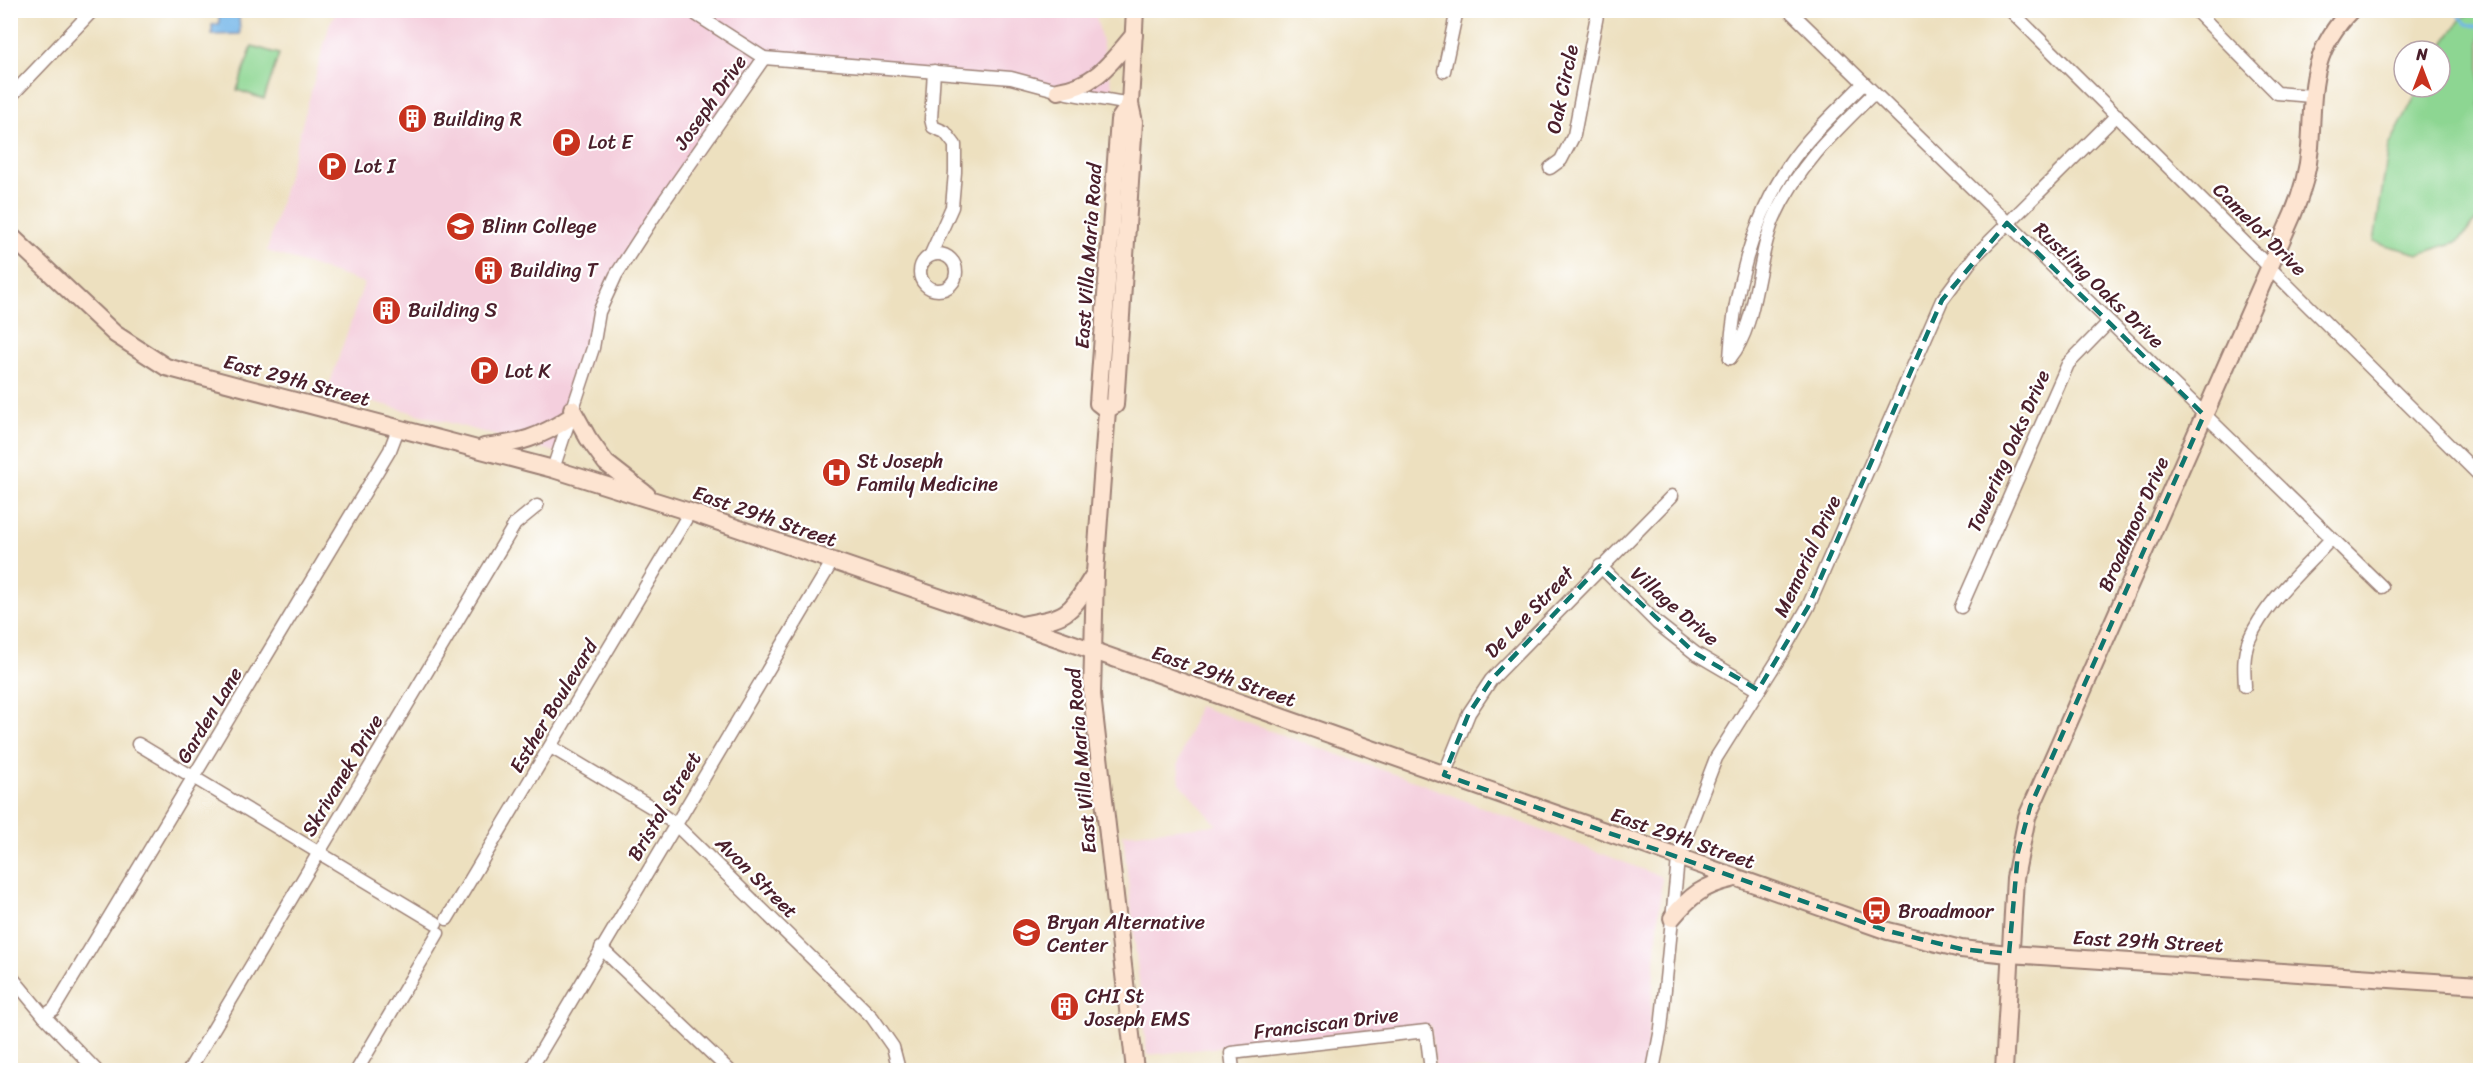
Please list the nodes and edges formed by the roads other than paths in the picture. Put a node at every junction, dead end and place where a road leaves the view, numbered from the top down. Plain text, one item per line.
1 (93, 10) edge
2 (701, 10) edge
3 (1136, 10) edge
4 (1457, 10) edge
5 (1598, 10) edge
6 (1789, 10) edge
7 (2010, 10) edge
8 (2195, 10) edge
9 (2350, 10) edge
10 (1134, 35) junction
11 (764, 58) junction
12 (934, 71) junction
13 (1444, 71) dead end
14 (1864, 83) junction
15 (1058, 91) junction
16 (1874, 93) junction
17 (2311, 96) junction
18 (10, 98) edge
19 (1130, 104) junction
20 (2117, 114) junction
21 (1550, 168) dead end
22 (2007, 223) junction
23 (10, 236) edge
24 (1762, 236) junction
25 (931, 254) dead end
26 (2271, 267) junction
27 (2109, 322) junction
28 (571, 413) junction
29 (2204, 415) junction
30 (398, 429) junction
31 (475, 448) junction
32 (554, 469) junction
33 (2481, 476) edge
34 (1672, 496) dead end
35 (654, 501) junction
36 (537, 506) dead end
37 (690, 512) junction
38 (2331, 539) junction
39 (832, 562) junction
40 (1600, 566) junction
41 (1095, 573) junction
42 (2382, 587) dead end
43 (1961, 607) dead end
44 (1020, 625) junction
45 (1092, 651) junction
46 (2245, 686) dead end
47 (1758, 690) junction
48 (138, 744) dead end
49 (551, 747) junction
50 (1444, 775) junction
51 (195, 776) junction
52 (676, 825) junction
53 (319, 852) junction
54 (1678, 859) junction
55 (1734, 878) junction
56 (1672, 918) junction
57 (440, 925) junction
58 (601, 948) junction
59 (2009, 954) junction
60 (10, 975) edge
61 (2481, 985) edge
62 (44, 1017) junction
63 (96, 1071) edge
64 (189, 1071) edge
65 (357, 1071) edge
66 (530, 1071) edge
67 (729, 1071) edge
68 (899, 1071) edge
69 (1135, 1071) edge
70 (1233, 1071) edge
71 (1431, 1071) edge
72 (1653, 1071) edge
73 (2004, 1071) edge

1 - 18 street
2 - 11 street
3 - 10 main road, East Villa Maria Road
4 - 13 street
5 - 21 street, Oak Circle
6 - 14 street, Rustling Oaks Drive
7 - 20 street, Camelot Drive
8 - 17 street
9 - 17 main road, Broadmoor Drive
10 - 15 main road
10 - 19 main road, East Villa Maria Road
11 - 12 street, Joseph Drive
11 - 28 street, Joseph Drive
12 - 15 street, Joseph Drive
12 - 25 street
14 - 16 street, Rustling Oaks Drive
14 - 24 street
15 - 19 street, Joseph Drive
16 - 22 street, Rustling Oaks Drive
16 - 24 street
17 - 26 main road, Broadmoor Drive
19 - 41 main road, East Villa Maria Road
20 - 22 street, Memorial Drive
20 - 26 street, Camelot Drive
22 - 27 street, Rustling Oaks Drive
22 - 47 street, Memorial Drive
23 - 30 main road, East 29th Street
24 - 24 street
26 - 29 main road, Broadmoor Drive
26 - 33 street, Camelot Drive
27 - 29 street, Rustling Oaks Drive
27 - 43 street, Towering Oaks Drive
28 - 31 main road
28 - 32 street, Joseph Drive
28 - 35 main road
29 - 38 street, Rustling Oaks Drive
29 - 59 main road, Broadmoor Drive
30 - 31 main road, East 29th Street
30 - 51 street, Garden Lane
31 - 32 main road, East 29th Street
32 - 35 main road, East 29th Street
34 - 40 street, De Lee Street
35 - 37 main road, East 29th Street
36 - 53 street, Skrivanek Drive
37 - 39 main road, East 29th Street
37 - 49 street, Esther Boulevard
38 - 42 street, Rustling Oaks Drive
38 - 46 street
39 - 44 main road, East 29th Street
39 - 52 street, Bristol Street
40 - 47 street, Village Drive
40 - 50 street, De Lee Street
41 - 44 main road
41 - 45 main road, East Villa Maria Road
44 - 45 main road, East 29th Street
45 - 50 main road, East 29th Street
45 - 69 main road, East Villa Maria Road
47 - 54 street, Memorial Drive
48 - 51 street
49 - 52 street, Avon Street
49 - 57 street, Esther Boulevard
50 - 54 main road, East 29th Street
51 - 53 street
51 - 62 street, Garden Lane
52 - 58 street, Bristol Street
52 - 68 street, Avon Street
53 - 57 street
53 - 64 street, Skrivanek Drive
54 - 55 main road, East 29th Street
54 - 56 street, Memorial Drive
55 - 56 main road
55 - 59 main road, East 29th Street
56 - 72 street, Memorial Drive
57 - 65 street, Esther Boulevard
58 - 66 street, Bristol Street
58 - 67 street
59 - 61 main road, East 29th Street
59 - 73 main road, Broadmoor Drive
60 - 62 street
62 - 63 street
70 - 71 street, Franciscan Drive

